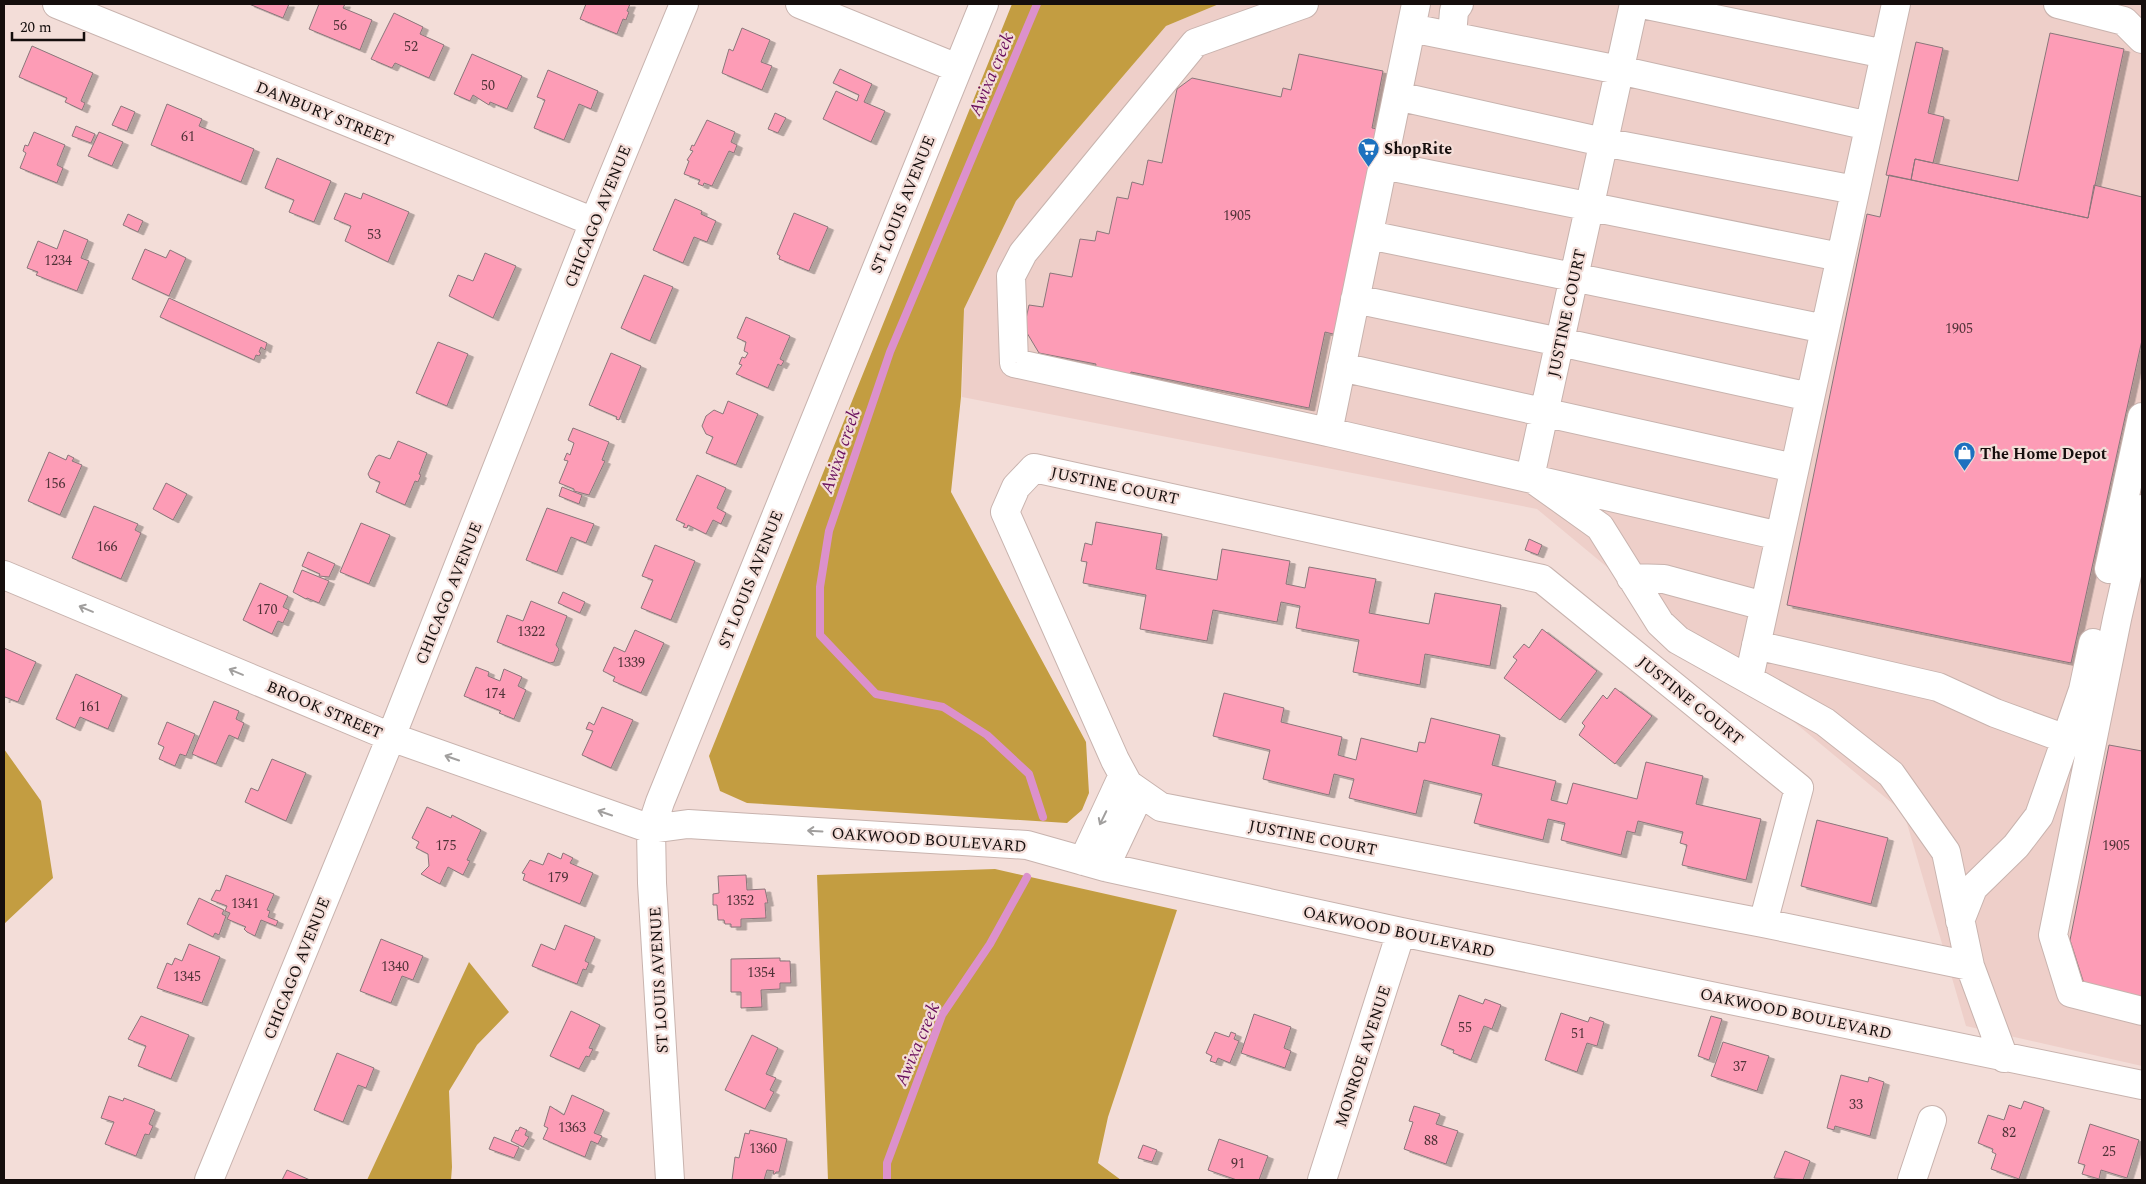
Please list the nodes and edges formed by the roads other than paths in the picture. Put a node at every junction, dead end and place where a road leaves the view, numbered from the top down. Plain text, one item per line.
1 (57, 4) edge
2 (684, 4) edge
3 (800, 4) edge
4 (984, 4) edge
5 (1304, 4) edge
6 (1459, 4) edge
7 (1634, 4) edge
8 (1642, 4) edge
9 (1896, 4) edge
10 (2058, 4) edge
11 (1414, 16) edge
12 (1452, 36) junction
13 (2142, 39) edge
14 (1885, 54) junction
15 (957, 68) junction
16 (1619, 70) junction
17 (1397, 96) junction
18 (1869, 126) junction
19 (1603, 142) junction
20 (1383, 165) junction
21 (1855, 190) junction
22 (1589, 207) junction
23 (594, 222) junction
24 (1369, 235) junction
25 (1840, 257) junction
26 (1574, 277) junction
27 (1355, 299) junction
28 (1824, 329) junction
29 (1560, 342) junction
30 (1341, 367) junction
31 (1810, 397) junction
32 (1544, 413) junction
33 (2142, 417) edge
34 (1328, 432) junction
35 (1794, 468) junction
36 (1530, 477) junction
37 (2142, 509) edge
38 (1780, 536) junction
39 (4, 574) edge
40 (1632, 578) junction
41 (1764, 606) junction
42 (1756, 646) junction
43 (1749, 678) junction
44 (391, 737) junction
45 (2066, 739) junction
46 (1132, 784) junction
47 (651, 829) junction
48 (1094, 864) junction
49 (1960, 921) junction
50 (1763, 923) junction
51 (1401, 932) junction
52 (1970, 966) junction
53 (2142, 1011) edge
54 (2004, 1058) junction
55 (2142, 1085) edge
56 (1932, 1120) dead end
57 (209, 1180) edge
58 (670, 1180) edge
59 (1322, 1180) edge
60 (1912, 1180) edge

1 - 23 street, DANBURY STREET
2 - 23 street, CHICAGO AVENUE
3 - 15 street
4 - 15 street, ST LOUIS AVENUE
5 - 34 street
6 - 12 street
7 - 16 street, JUSTINE COURT
8 - 14 street
9 - 14 street
10 - 13 street
11 - 12 street
11 - 17 street
12 - 16 street
14 - 18 street
15 - 47 street, ST LOUIS AVENUE
16 - 18 street
16 - 19 street, JUSTINE COURT
17 - 19 street
17 - 20 street
18 - 21 street
19 - 21 street
19 - 22 street, JUSTINE COURT
20 - 22 street
20 - 24 street
21 - 25 street
22 - 25 street
22 - 26 street, JUSTINE COURT
23 - 44 street, CHICAGO AVENUE
24 - 26 street
24 - 27 street
25 - 28 street
26 - 28 street
26 - 29 street, JUSTINE COURT
27 - 29 street
27 - 30 street
28 - 31 street
29 - 31 street
29 - 32 street, JUSTINE COURT
30 - 32 street
30 - 34 street
31 - 35 street
32 - 35 street
32 - 36 street, JUSTINE COURT
33 - 45 street
34 - 36 street
35 - 38 street
36 - 38 street
36 - 40 street
37 - 53 street
38 - 41 street
44 -> 39 street, BROOK STREET
40 - 41 street
40 - 43 street
41 - 42 street
42 - 43 street
42 - 45 street
43 - 49 street
47 -> 44 street, BROOK STREET
44 - 57 street, CHICAGO AVENUE
45 - 49 street
46 - 48 street
46 - 50 street, JUSTINE COURT
46 - 50 street, JUSTINE COURT
48 -> 47 street, OAKWOOD BOULEVARD
47 - 58 street, ST LOUIS AVENUE
48 - 51 street, OAKWOOD BOULEVARD
49 - 52 street
50 - 52 street, JUSTINE COURT
51 - 54 street, OAKWOOD BOULEVARD
51 - 59 street, MONROE AVENUE
52 - 54 street
54 - 55 street, OAKWOOD BOULEVARD
56 - 60 street

